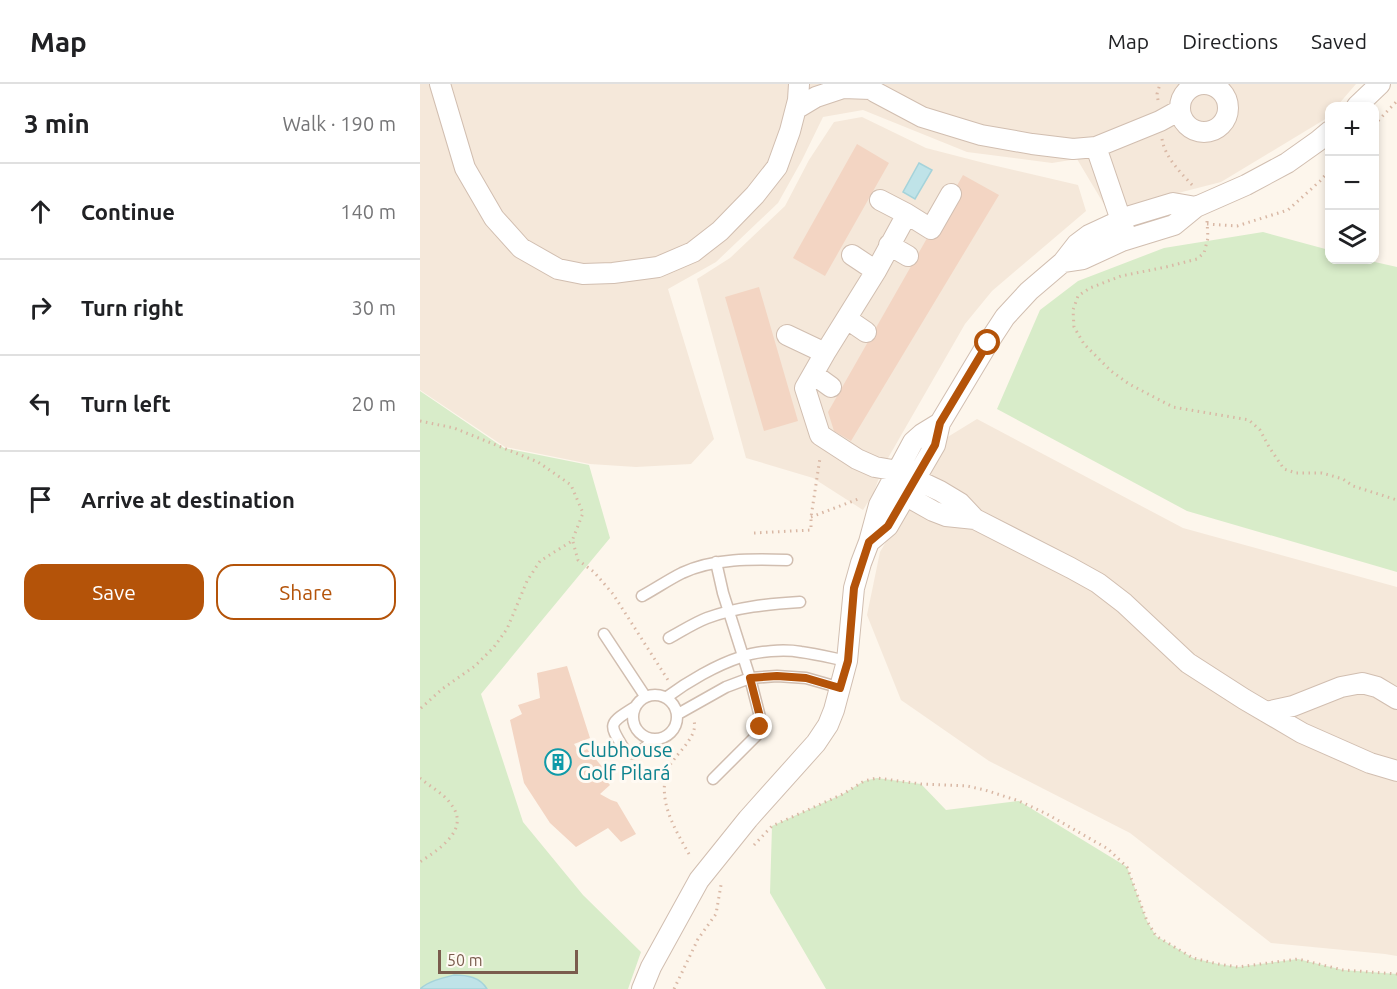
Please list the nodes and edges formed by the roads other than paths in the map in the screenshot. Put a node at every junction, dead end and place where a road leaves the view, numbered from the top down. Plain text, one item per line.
1 (440, 84) edge
2 (799, 84) edge
3 (1380, 84) edge
4 (868, 86) edge
5 (1361, 102) edge
6 (796, 109) junction
7 (1180, 110) dead end
8 (1325, 135) edge
9 (1096, 147) junction
10 (951, 194) dead end
11 (880, 200) dead end
12 (1200, 205) junction
13 (907, 214) junction
14 (1120, 220) junction
15 (1127, 240) junction
16 (889, 245) junction
17 (852, 255) dead end
18 (908, 256) dead end
19 (1063, 262) junction
20 (876, 271) junction
21 (847, 319) junction
22 (867, 332) dead end
23 (787, 335) dead end
24 (825, 353) junction
25 (813, 374) junction
26 (831, 387) dead end
27 (902, 483) junction
28 (787, 560) dead end
29 (716, 562) junction
30 (642, 596) dead end
31 (800, 602) dead end
32 (728, 611) junction
33 (604, 634) dead end
34 (669, 638) dead end
35 (742, 656) junction
36 (848, 661) junction
37 (750, 678) junction
38 (840, 688) junction
39 (645, 696) junction
40 (667, 697) junction
41 (1397, 699) edge
42 (635, 707) junction
43 (1266, 712) junction
44 (678, 714) junction
45 (656, 739) junction
46 (1397, 771) edge
47 (713, 779) dead end
48 (642, 989) edge

1 - 6 street
2 - 6 street
3 - 5 street
4 - 6 street
4 - 9 street
7 - 9 street
8 - 12 street
9 - 14 street
10 - 13 street
11 - 13 street
12 - 14 street
12 - 15 street
13 - 16 street
14 - 15 street
14 - 19 street
15 - 19 street
16 - 18 street
16 - 20 street
17 - 20 street
19 - 27 street
20 - 21 street
21 - 22 street
21 - 24 street
23 - 24 street
24 - 25 street
25 - 26 street
25 - 27 street
27 - 36 street
27 - 43 street
28 - 29 lane
29 - 30 lane
29 - 32 lane
31 - 32 lane
32 - 34 lane
32 - 35 lane
33 - 39 lane
35 - 36 lane
35 - 37 lane
35 - 40 lane
36 - 38 street
37 - 38 lane
37 - 44 lane
37 - 47 lane
38 - 48 street
39 - 40 lane
39 - 42 lane
40 - 44 lane
41 - 43 street
42 - 45 lane
42 - 45 lane
43 - 46 street
44 - 45 lane

